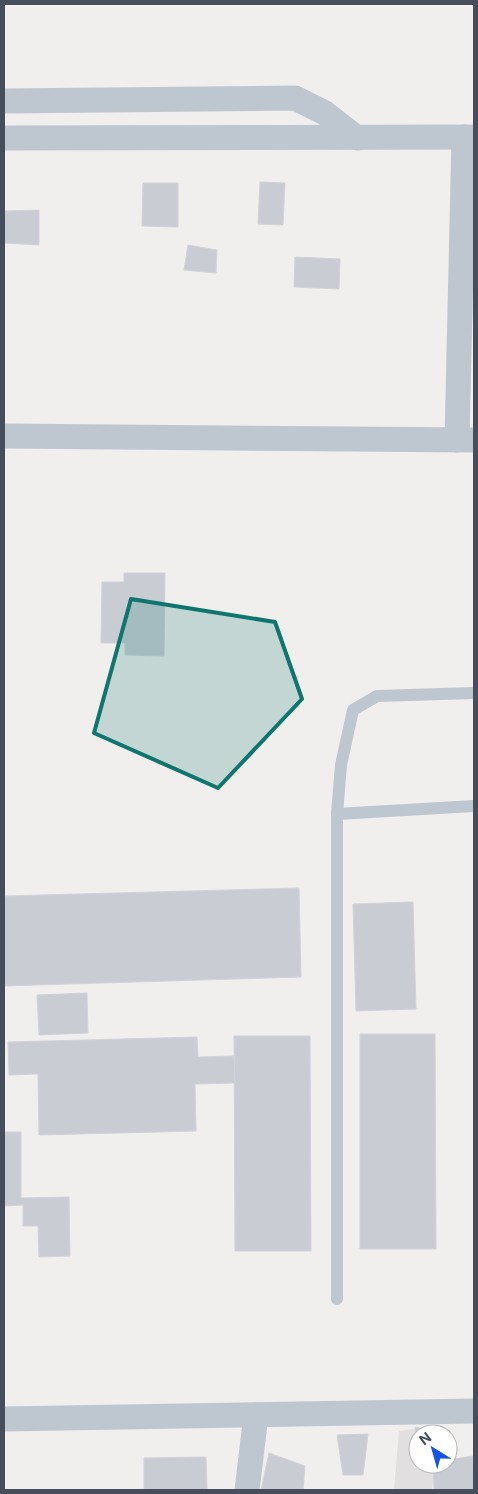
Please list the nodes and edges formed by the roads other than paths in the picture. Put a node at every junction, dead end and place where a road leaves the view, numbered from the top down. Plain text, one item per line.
1 (4, 101) edge
2 (469, 137) edge
3 (4, 138) edge
4 (357, 138) junction
5 (4, 436) edge
6 (466, 440) edge
7 (474, 693) edge
8 (474, 806) edge
9 (337, 814) junction
10 (337, 1299) dead end
11 (474, 1411) edge
12 (256, 1415) junction
13 (4, 1420) edge
14 (248, 1490) edge

1 - 4 street
2 - 4 street
2 - 6 street
3 - 4 street
5 - 6 street
7 - 9 lane
8 - 9 lane
9 - 10 lane
11 - 12 street
12 - 13 street
12 - 14 street

